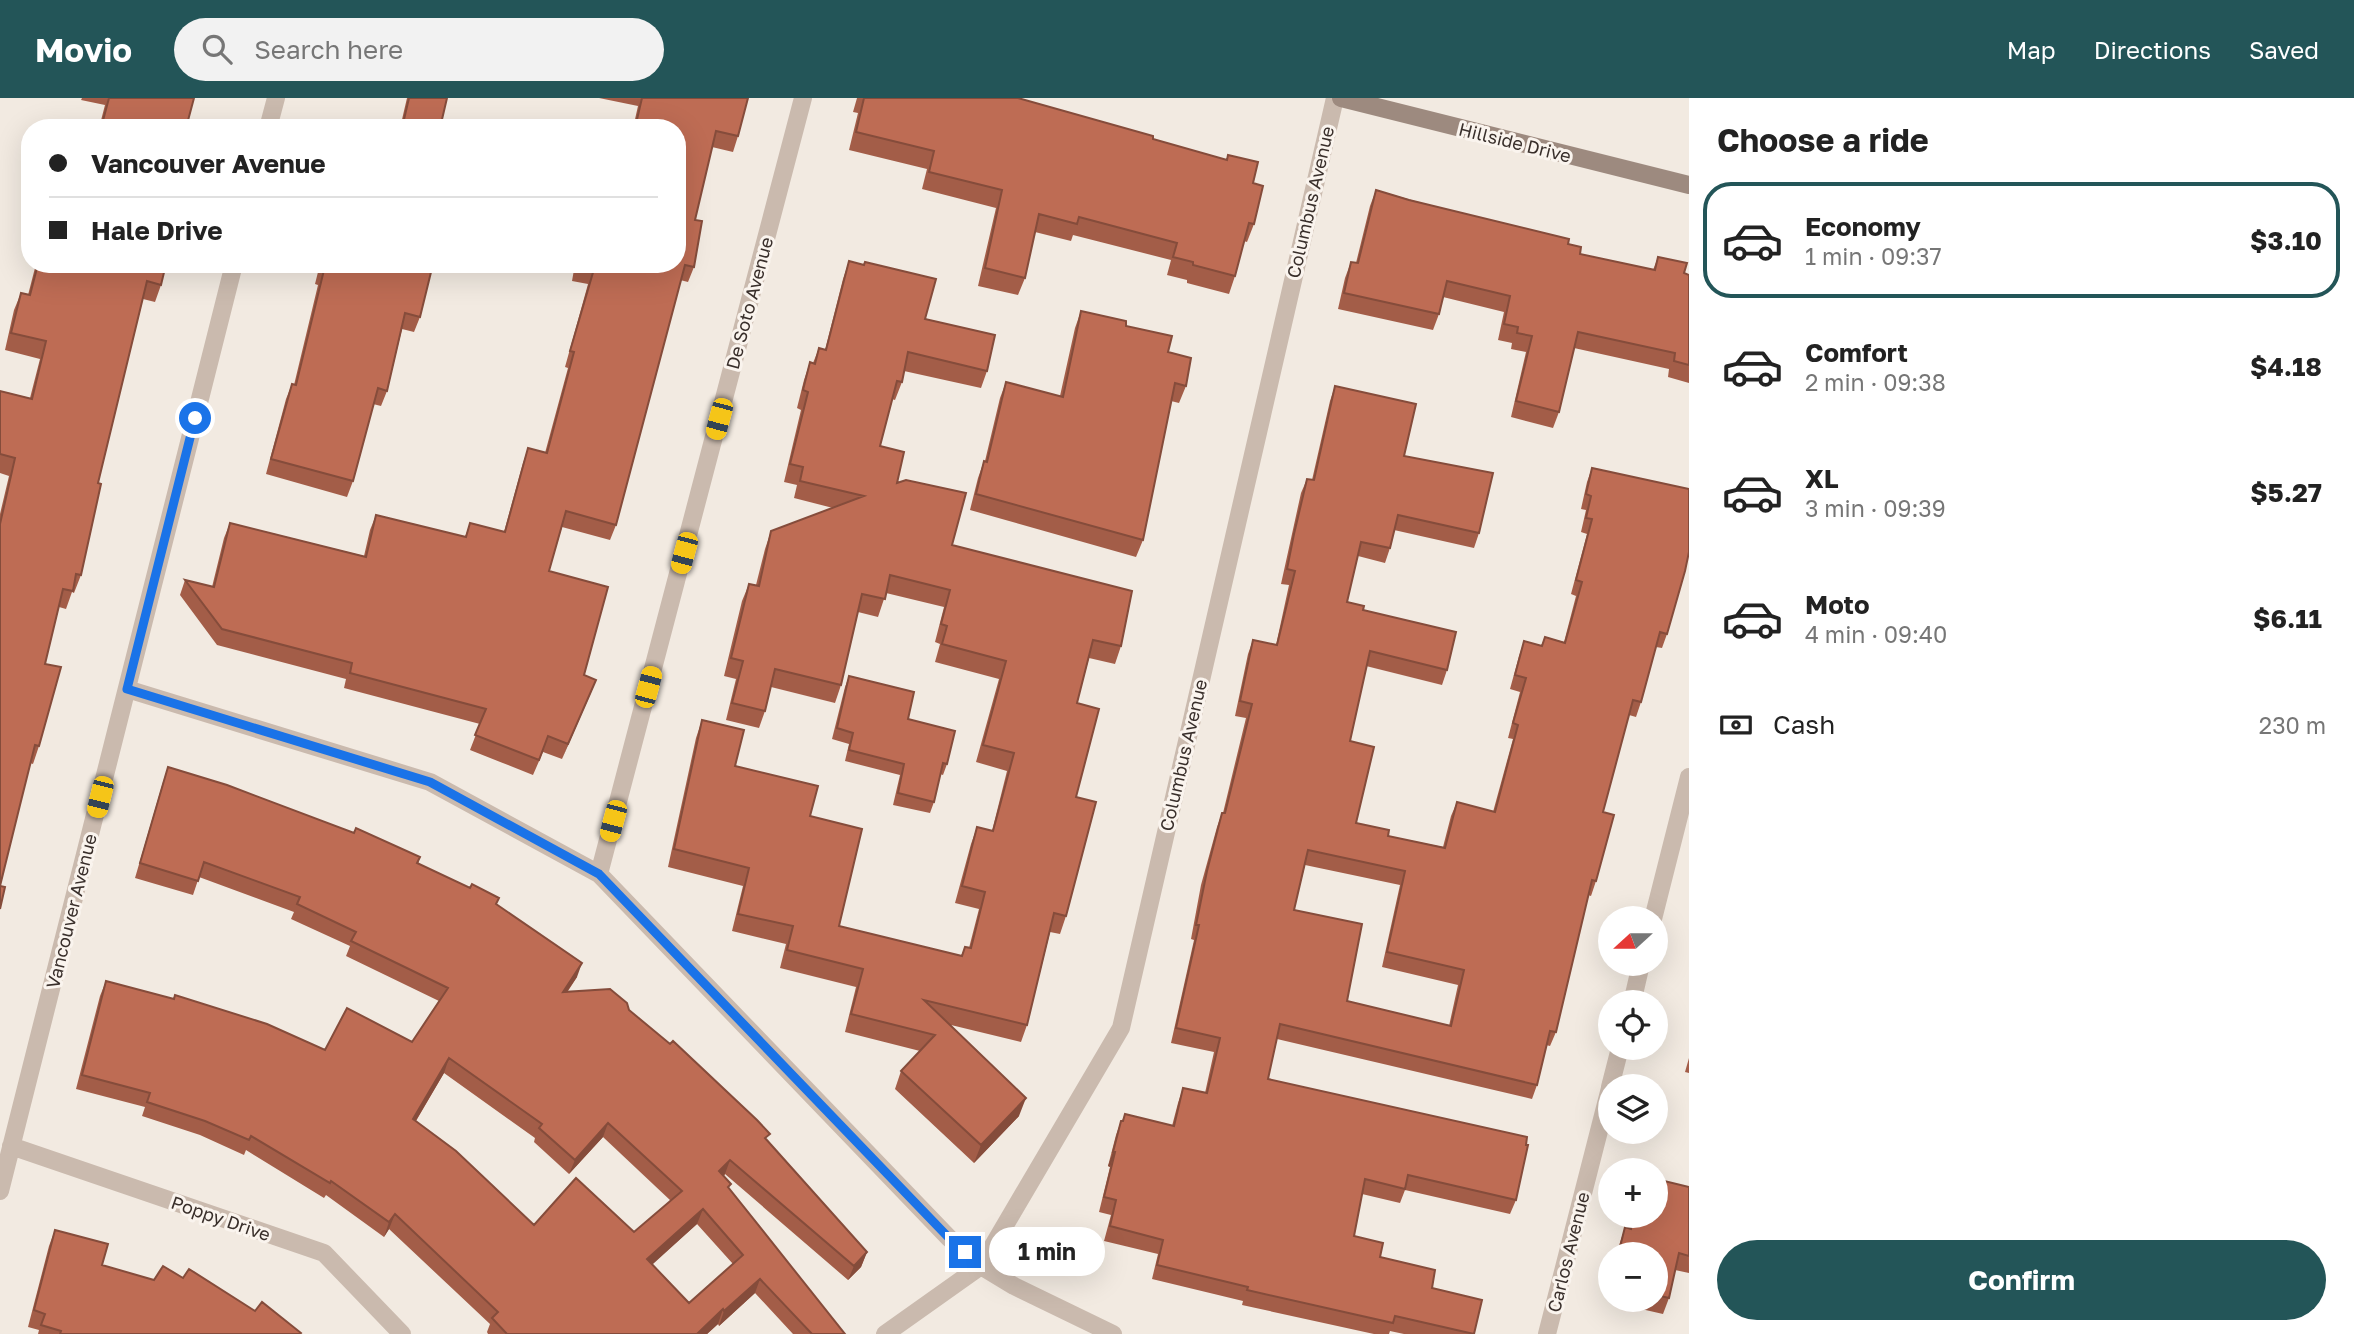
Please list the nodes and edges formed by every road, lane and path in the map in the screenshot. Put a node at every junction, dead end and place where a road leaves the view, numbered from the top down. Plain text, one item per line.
1 (276, 98) edge
2 (803, 98) edge
3 (1335, 98) edge
4 (1341, 98) edge
5 (270, 119) edge
6 (1689, 185) edge
7 (232, 273) edge
8 (127, 689) junction
9 (1689, 777) edge
10 (599, 874) junction
11 (1656, 906) edge
12 (1598, 1134) edge
13 (11, 1146) junction
14 (0, 1191) edge
15 (981, 1266) junction
16 (402, 1334) edge
17 (885, 1334) edge
18 (1113, 1334) edge
19 (1547, 1334) edge

1 - 5 street
2 - 10 street, De Soto Avenue
3 - 15 street, Columbus Avenue
4 - 6 main road, Hillside Drive
7 - 8 street, Vancouver Avenue
8 - 10 street
8 - 13 street, Vancouver Avenue
9 - 11 street
10 - 15 street
12 - 19 street, Carlos Avenue
13 - 14 street, Vancouver Avenue
13 - 16 street, Poppy Drive
15 - 17 street, Columbus Avenue
15 - 18 street

